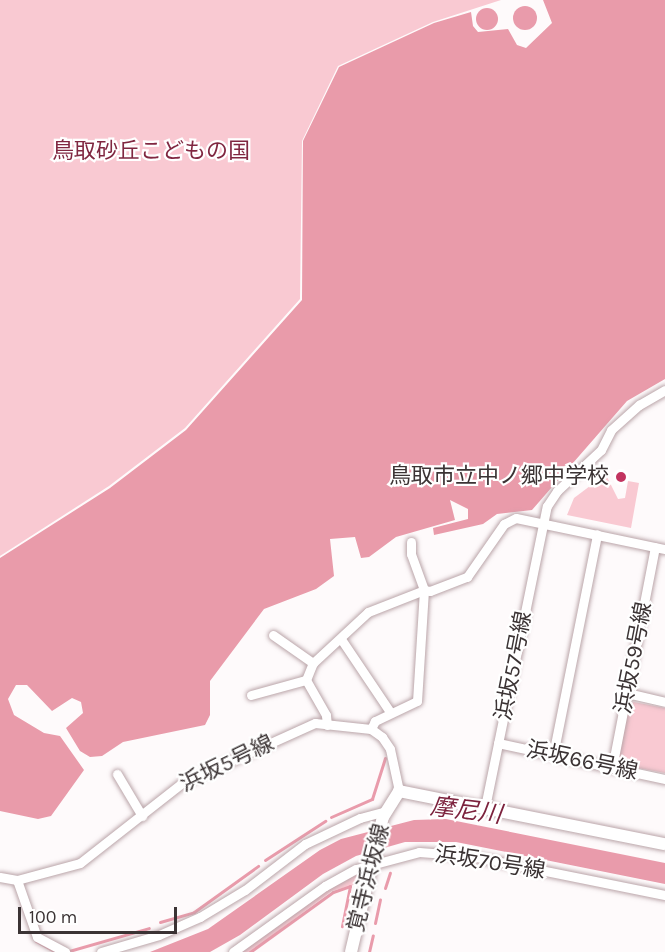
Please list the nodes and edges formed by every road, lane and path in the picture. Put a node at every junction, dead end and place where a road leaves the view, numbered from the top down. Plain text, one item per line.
1 (665, 390) edge
2 (541, 526) junction
3 (597, 534) junction
4 (411, 542) dead end
5 (660, 548) edge
6 (424, 590) junction
7 (273, 635) dead end
8 (341, 639) junction
9 (313, 663) junction
10 (306, 680) junction
11 (627, 693) junction
12 (251, 695) dead end
13 (665, 702) edge
14 (390, 712) junction
15 (327, 725) junction
16 (371, 729) junction
17 (498, 743) junction
18 (553, 755) junction
19 (612, 768) junction
20 (117, 774) dead end
21 (665, 779) edge
22 (399, 791) junction
23 (485, 807) junction
24 (385, 814) junction
25 (142, 816) junction
26 (665, 843) edge
27 (374, 860) junction
28 (0, 877) edge
29 (17, 880) junction
30 (665, 895) edge
31 (65, 952) edge
32 (102, 952) edge
33 (233, 952) edge
34 (351, 952) edge

1 - 2 street, 浜坂57号線
2 - 3 street
2 - 6 street
2 - 17 street, 浜坂57号線
3 - 5 street
3 - 18 street
4 - 6 street
5 - 11 street, 浜坂59号線
6 - 8 street
6 - 14 street
7 - 9 street
8 - 9 street
8 - 14 street
9 - 10 street
10 - 12 street
10 - 15 street
11 - 13 street
11 - 19 street, 浜坂59号線
14 - 16 street
15 - 16 street, 浜坂5号線
15 - 25 street, 浜坂5号線
16 - 22 street
17 - 18 street, 浜坂66号線
17 - 23 street, 浜坂57号線
18 - 19 street, 浜坂66号線
19 - 21 street, 浜坂66号線
20 - 25 street
22 - 23 street
22 - 24 street, 覚寺浜坂線
23 - 26 street
24 - 27 street, 覚寺浜坂線
24 - 32 street
25 - 29 street, 浜坂5号線
27 - 30 street, 浜坂70号線
27 - 33 street, 浜坂70号線
27 - 34 street, 覚寺浜坂線
28 - 29 street, 浜坂5号線
29 - 31 street

